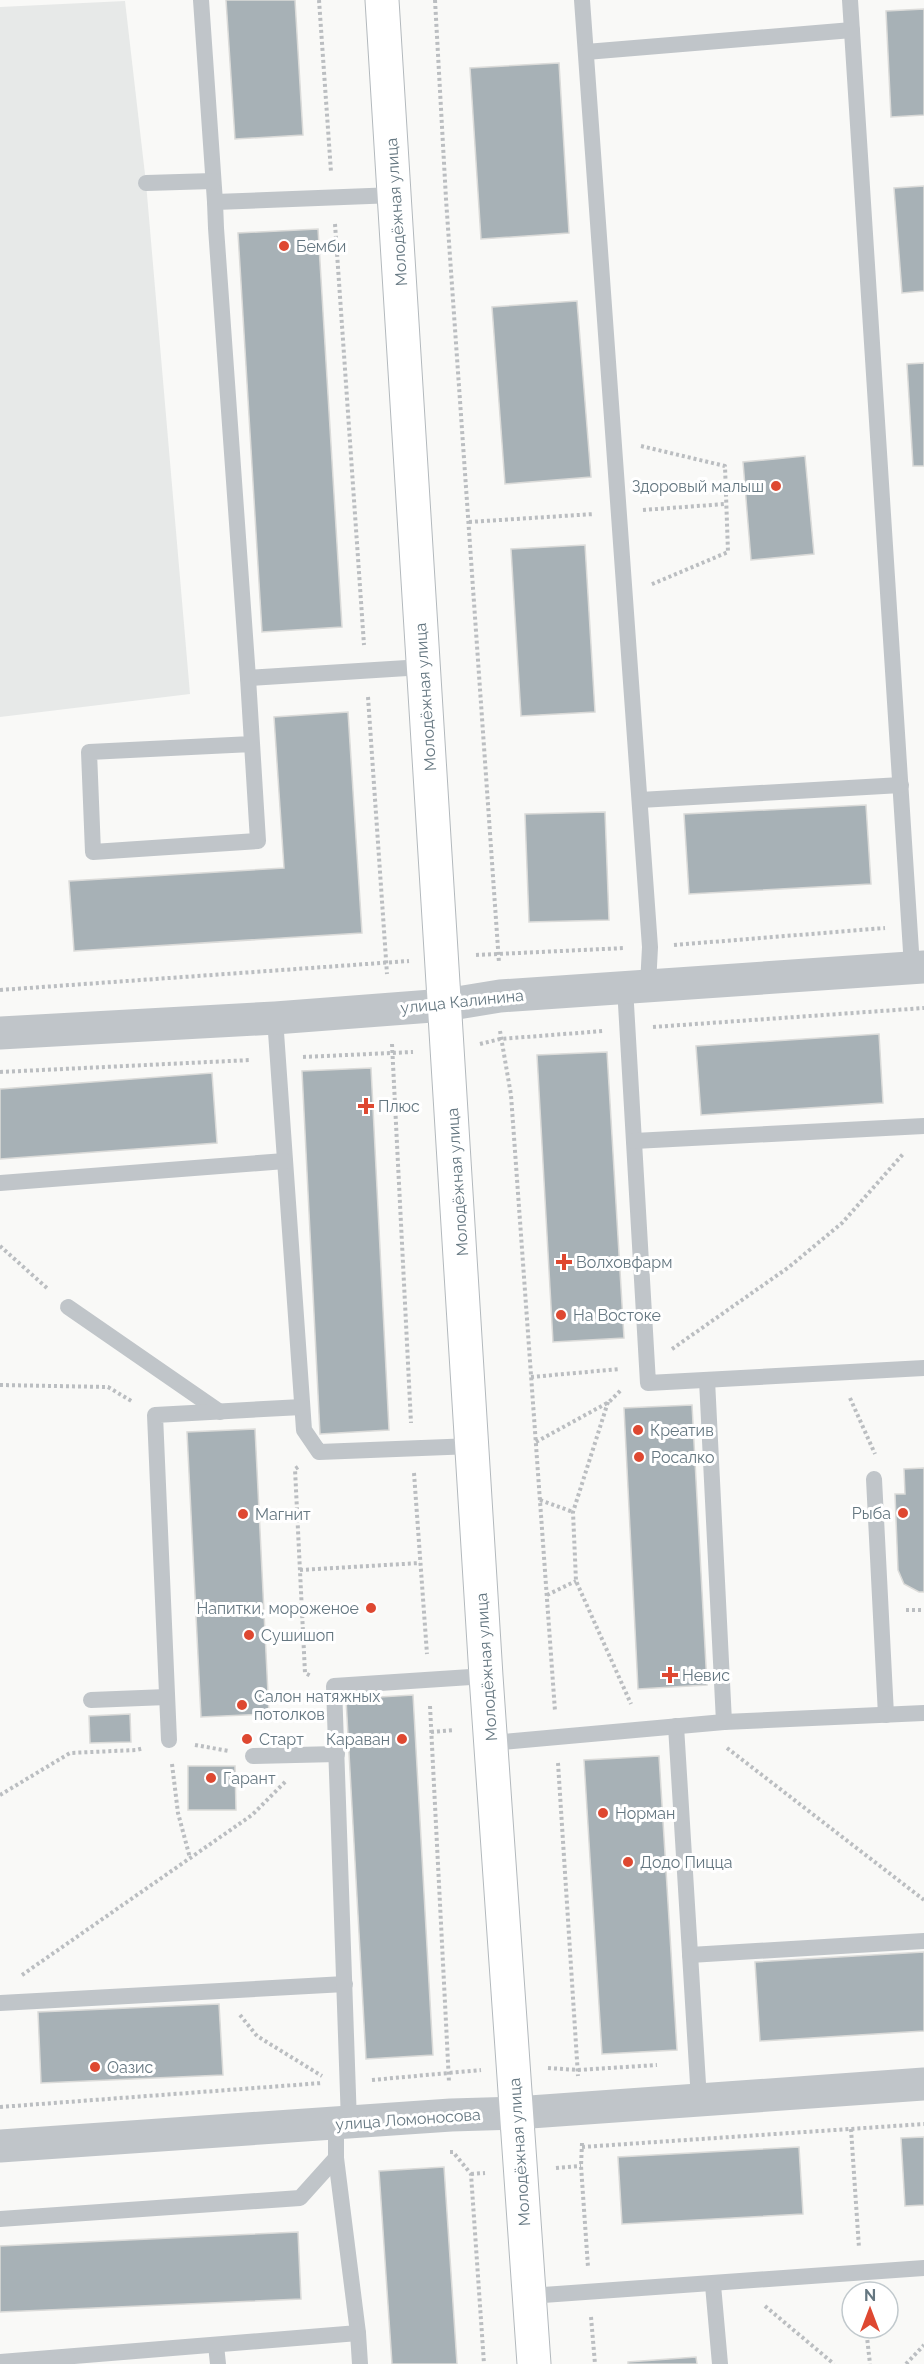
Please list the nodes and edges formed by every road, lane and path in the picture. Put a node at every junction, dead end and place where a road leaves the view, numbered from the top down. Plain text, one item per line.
1 (201, 0) edge
2 (319, 0) edge
3 (382, 0) edge
4 (435, 0) edge
5 (582, 0) edge
6 (850, 0) edge
7 (852, 30) junction
8 (586, 52) junction
9 (213, 181) junction
10 (146, 183) dead end
11 (395, 195) junction
12 (333, 198) junction
13 (215, 202) junction
14 (614, 440) junction
15 (625, 595) junction
16 (423, 667) junction
17 (366, 671) junction
18 (248, 678) junction
19 (252, 744) junction
20 (901, 785) junction
21 (640, 800) junction
22 (918, 967) edge
23 (637, 986) junction
24 (500, 996) junction
25 (446, 1005) junction
26 (924, 1008) edge
27 (390, 1010) junction
28 (836, 1013) dead end
29 (275, 1018) junction
30 (0, 1033) edge
31 (924, 1126) edge
32 (634, 1141) junction
33 (909, 1147) dead end
34 (285, 1161) junction
35 (0, 1183) edge
36 (0, 1246) edge
37 (68, 1306) joint
38 (647, 1367) junction
39 (924, 1368) edge
40 (838, 1373) junction
41 (531, 1377) junction
42 (707, 1380) junction
43 (0, 1385) edge
44 (609, 1402) junction
45 (302, 1407) junction
46 (220, 1412) junction
47 (155, 1414) junction
48 (536, 1442) junction
49 (473, 1446) junction
50 (412, 1449) junction
51 (295, 1469) dead end
52 (874, 1479) joint
53 (540, 1500) junction
54 (573, 1512) junction
55 (420, 1563) junction
56 (300, 1570) junction
57 (576, 1581) junction
58 (547, 1595) junction
59 (305, 1673) dead end
60 (486, 1676) junction
61 (429, 1680) junction
62 (167, 1697) junction
63 (91, 1700) dead end
64 (924, 1713) edge
65 (886, 1714) junction
66 (724, 1722) junction
67 (695, 1724) junction
68 (676, 1726) junction
69 (642, 1729) junction
70 (557, 1737) junction
71 (169, 1740) junction
72 (491, 1743) junction
73 (337, 1754) junction
74 (312, 1755) junction
75 (253, 1756) joint
76 (0, 1795) edge
77 (190, 1858) junction
78 (924, 1900) edge
79 (924, 1941) edge
80 (690, 1955) junction
81 (19, 1977) dead end
82 (345, 1984) junction
83 (221, 1991) junction
84 (0, 2004) edge
85 (697, 2063) junction
86 (513, 2066) junction
87 (578, 2070) junction
88 (449, 2074) junction
89 (340, 2082) junction
90 (924, 2084) edge
91 (699, 2100) junction
92 (0, 2107) edge
93 (578, 2108) junction
94 (516, 2113) junction
95 (451, 2115) junction
96 (342, 2123) junction
97 (924, 2124) edge
98 (851, 2129) junction
99 (0, 2146) edge
100 (582, 2147) junction
101 (453, 2152) dead end
102 (336, 2158) junction
103 (581, 2166) dead end
104 (0, 2219) edge
105 (924, 2268) edge
106 (860, 2273) junction
107 (736, 2283) junction
108 (713, 2284) junction
109 (529, 2296) junction
110 (358, 2333) junction
111 (867, 2340) edge
112 (216, 2345) junction
113 (924, 2345) edge
114 (0, 2362) edge
115 (218, 2364) edge
116 (360, 2364) edge
117 (534, 2364) edge
118 (720, 2364) edge
119 (834, 2364) edge
120 (870, 2364) edge
121 (906, 2364) edge

1 - 9 lane
2 - 12 path
3 - 11 main road, Молодёжная улица
4 - 24 path
5 - 8 lane
6 - 7 lane
7 - 8 lane
7 - 20 lane
8 - 14 lane
9 - 10 lane
9 - 13 lane
11 - 12 lane
11 - 16 main road, Молодёжная улица
12 - 13 lane
12 - 17 path
13 - 18 lane
14 - 15 lane
14 - 15 path
15 - 21 lane
16 - 17 lane
16 - 25 main road, Молодёжная улица
17 - 18 lane
17 - 27 path
18 - 19 lane
19 - 19 lane
20 - 21 lane
20 - 22 lane
21 - 23 lane
22 - 23 street, улица Калинина
23 - 24 street, улица Калинина
23 - 32 lane
24 - 25 street, улица Калинина
24 - 41 path
25 - 27 street, улица Калинина
25 - 49 main road, Молодёжная улица
26 - 28 path
27 - 29 street, улица Калинина
27 - 50 path
29 - 30 street, улица Калинина
29 - 34 lane
31 - 32 lane
32 - 38 lane
33 - 38 path
34 - 35 lane
34 - 45 lane
36 - 37 path
37 - 46 lane
38 - 41 path
38 - 42 lane
38 - 44 path
39 - 40 lane
40 - 42 lane
40 - 52 path
41 - 48 path
42 - 66 lane
43 - 47 path
44 - 48 path
44 - 54 path
45 - 46 lane
45 - 50 lane
46 - 47 lane
47 - 62 lane
48 - 53 path
49 - 50 lane
49 - 60 main road, Молодёжная улица
50 - 55 path
51 - 56 path
52 - 65 lane
53 - 54 path
53 - 58 path
54 - 57 path
55 - 56 path
55 - 61 path
56 - 59 path
57 - 58 path
57 - 69 path
58 - 70 path
60 - 61 lane
60 - 72 main road, Молодёжная улица
61 - 73 lane
61 - 88 path
62 - 63 lane
62 - 71 lane
64 - 65 lane
65 - 66 lane
66 - 67 lane
67 - 68 lane
67 - 78 path
68 - 69 lane
68 - 80 lane
69 - 70 lane
70 - 72 lane
70 - 87 path
71 - 75 path
71 - 76 path
71 - 77 path
72 - 86 main road, Молодёжная улица
73 - 74 lane
73 - 82 lane
74 - 75 lane
74 - 77 path
77 - 81 path
79 - 80 lane
80 - 85 lane
82 - 83 lane
82 - 89 lane
83 - 84 lane
83 - 89 path
85 - 87 path
85 - 91 lane
86 - 87 path
86 - 88 path
86 - 94 main road, Молодёжная улица
87 - 93 path
88 - 89 path
88 - 95 path
89 - 92 path
89 - 96 lane
90 - 91 street, улица Ломоносова
91 - 93 street, улица Ломоносова
93 - 94 street, улица Ломоносова
93 - 100 path
94 - 95 street, улица Ломоносова
94 - 109 main road, Молодёжная улица
95 - 96 street, улица Ломоносова
95 - 101 path
96 - 99 street, улица Ломоносова
96 - 102 lane
97 - 98 path
98 - 100 path
98 - 106 path
100 - 103 path
102 - 104 lane
102 - 110 lane
105 - 106 lane
106 - 107 lane
107 - 108 lane
107 - 119 path
108 - 109 lane
108 - 118 lane
109 - 117 main road, Молодёжная улица
110 - 112 lane
110 - 116 lane
111 - 120 path
112 - 114 lane
112 - 115 lane
113 - 121 path

